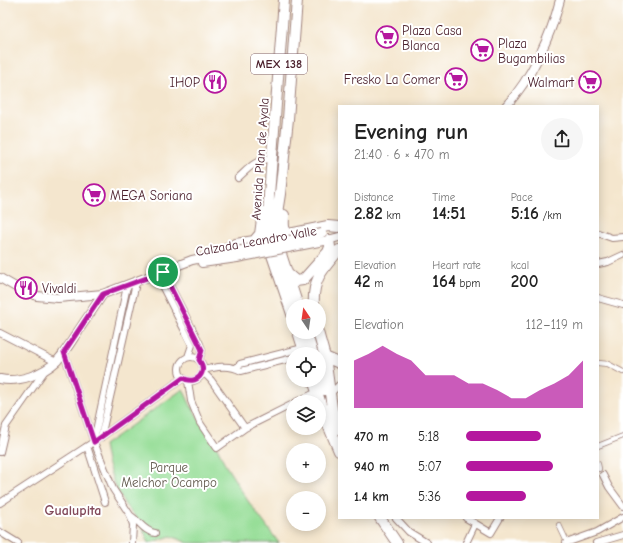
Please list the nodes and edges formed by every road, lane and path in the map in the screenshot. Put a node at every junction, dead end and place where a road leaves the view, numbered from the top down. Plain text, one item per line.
1 (284, 0) edge
2 (297, 0) edge
3 (560, 0) edge
4 (507, 105) edge
5 (271, 159) junction
6 (238, 178) dead end
7 (280, 194) junction
8 (269, 195) junction
9 (338, 228) edge
10 (338, 229) edge
11 (599, 233) edge
12 (623, 237) edge
13 (328, 238) edge
14 (338, 251) edge
15 (271, 252) junction
16 (237, 255) junction
17 (623, 255) edge
18 (207, 257) junction
19 (599, 264) edge
20 (177, 266) junction
21 (160, 273) junction
22 (289, 275) junction
23 (0, 278) edge
24 (136, 283) junction
25 (127, 286) junction
26 (103, 294) junction
27 (599, 298) edge
28 (287, 299) edge
29 (296, 299) edge
30 (313, 299) edge
31 (623, 305) edge
32 (0, 333) edge
33 (64, 352) junction
34 (286, 354) edge
35 (188, 357) junction
36 (326, 357) edge
37 (199, 360) junction
38 (286, 360) edge
39 (56, 362) junction
40 (326, 363) edge
41 (338, 363) edge
42 (599, 363) edge
43 (236, 368) junction
44 (46, 369) junction
45 (202, 372) junction
46 (623, 372) edge
47 (0, 379) edge
48 (197, 379) junction
49 (186, 380) junction
50 (211, 380) junction
51 (338, 386) edge
52 (315, 387) edge
53 (324, 387) edge
54 (317, 392) junction
55 (331, 394) junction
56 (311, 395) edge
57 (286, 408) edge
58 (333, 415) junction
59 (338, 427) edge
60 (245, 428) junction
61 (623, 436) edge
62 (101, 437) junction
63 (94, 442) junction
64 (87, 446) junction
65 (599, 446) edge
66 (338, 449) edge
67 (0, 452) edge
68 (604, 475) dead end
69 (105, 502) dead end
70 (0, 503) edge
71 (623, 506) edge
72 (130, 515) junction
73 (623, 517) edge
74 (381, 519) edge
75 (397, 519) edge
76 (468, 519) edge
77 (499, 519) edge
78 (475, 524) junction
79 (559, 525) dead end
80 (0, 532) edge
81 (155, 533) dead end
82 (623, 535) edge
83 (18, 543) edge
84 (132, 543) edge
85 (397, 543) edge
86 (427, 543) edge
87 (466, 543) edge
88 (566, 543) edge
89 (596, 543) edge

1 - 5 main road, Avenida Plan de Ayala / MEX 138
2 - 7 main road, Avenida Plan de Ayala / MEX 138
3 - 4 street
5 - 6 street
5 - 7 main road
5 - 8 main road, Avenida Plan de Ayala / MEX 138
7 - 9 main road
7 - 22 main road, Avenida Plan de Ayala / MEX 138
8 - 15 main road, Avenida Plan de Ayala / MEX 138
8 - 18 main road
10 - 13 street, Calzada Leandro Valle
11 - 12 street
13 - 15 street, Calzada Leandro Valle, bridge
13 - 16 street, Calzada Leandro Valle, bridge
13 - 22 main road
14 - 30 main road
15 - 16 street, Calzada Leandro Valle, bridge
15 - 28 main road, Avenida Plan de Ayala / MEX 138
16 - 18 street, Calzada Leandro Valle
16 - 20 street, Calzada Leandro Valle
17 - 19 street
18 - 20 street, Calzada Leandro Valle
20 - 21 street, Calzada Leandro Valle
21 - 24 street, Calzada Leandro Valle
21 - 35 street
21 - 37 street
22 - 29 main road, Avenida Plan de Ayala / MEX 138
23 - 26 street, Calzada Leandro Valle
24 - 25 street, Calzada Leandro Valle
24 - 62 street
25 - 26 street, Calzada Leandro Valle
25 - 63 street
26 - 33 street
27 - 31 street
32 - 39 street
33 - 39 street
33 - 63 street
34 - 43 street
35 - 37 street
35 - 49 street
36 - 41 main road
37 - 45 street
38 - 43 street
39 - 44 street
40 - 55 main road
42 - 46 street
43 - 45 street
44 - 47 street
44 - 67 street
45 - 48 street
45 - 50 street
48 - 49 street
48 - 50 street
49 - 60 street
49 - 62 street
50 - 60 street
51 - 55 street
52 - 54 main road
53 - 58 main road
54 - 56 street
54 - 66 main road
55 - 58 main road
57 - 60 street
58 - 59 main road
61 - 65 street
62 - 63 street
63 - 64 street
63 - 72 street
64 - 69 street
64 - 70 street
68 - 71 street
72 - 81 street
72 - 84 street
73 - 88 street
74 - 85 main road
75 - 86 street
76 - 78 street
77 - 78 street
78 - 87 street
79 - 88 street
80 - 83 street
82 - 89 street

